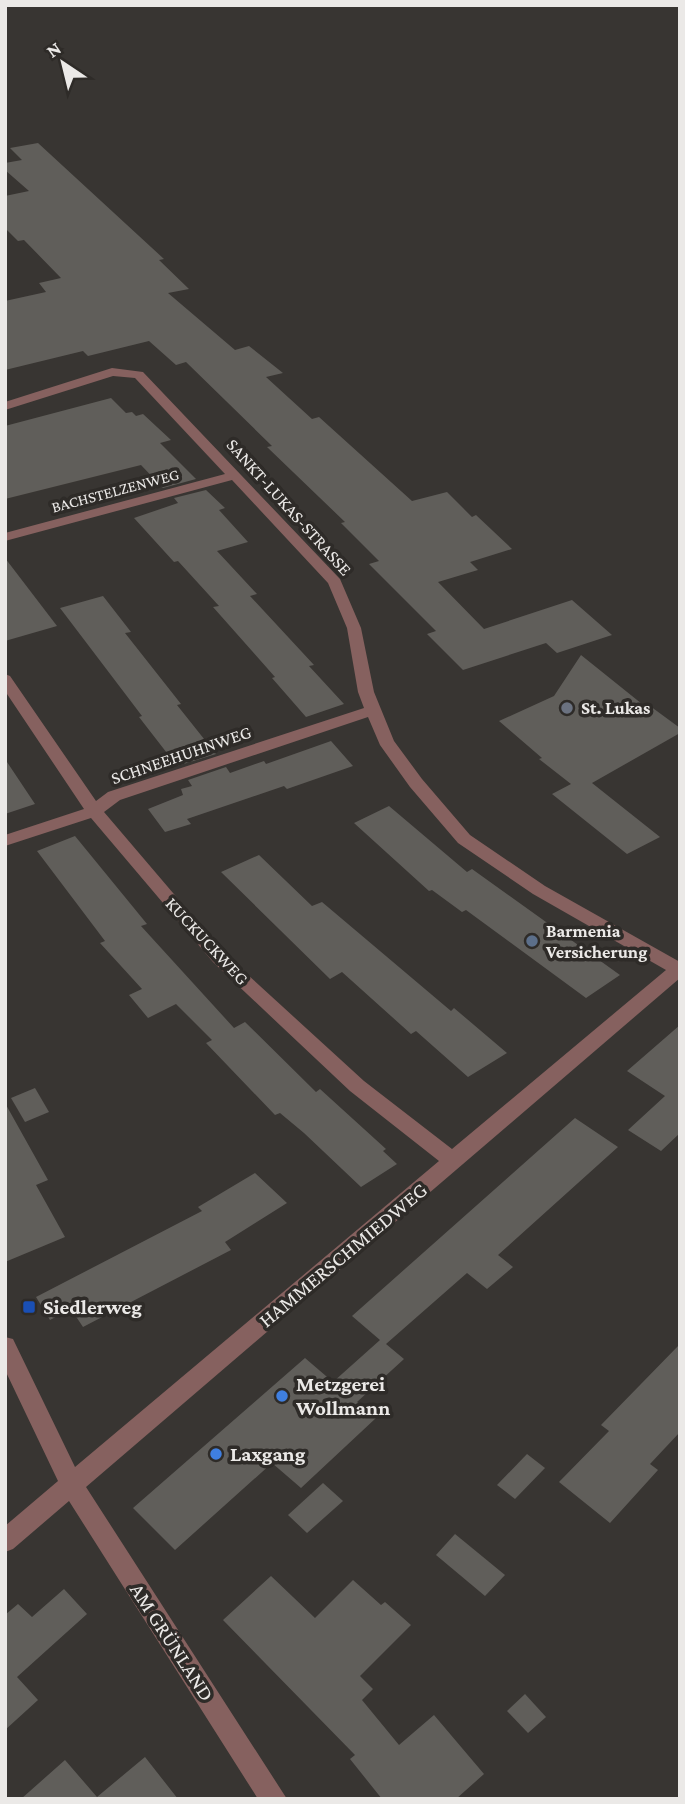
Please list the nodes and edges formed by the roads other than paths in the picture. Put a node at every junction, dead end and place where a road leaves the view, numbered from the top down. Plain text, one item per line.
1 (5, 406) edge
2 (233, 476) junction
3 (5, 537) edge
4 (5, 679) edge
5 (373, 710) junction
6 (94, 811) junction
7 (5, 841) edge
8 (679, 969) edge
9 (453, 1161) junction
10 (5, 1346) edge
11 (72, 1485) junction
12 (5, 1541) edge
13 (274, 1799) edge

1 - 2 street, SANKT-LUKAS-STRASSE
2 - 3 street, BACHSTELZENWEG
2 - 5 street, SANKT-LUKAS-STRASSE
4 - 6 street, KUCKUCKWEG
5 - 6 street, SCHNEEHUHNWEG
5 - 8 street, SANKT-LUKAS-STRASSE
6 - 7 street, SCHNEEHUHNWEG
6 - 9 street, KUCKUCKWEG
8 - 9 street, HAMMERSCHMIEDWEG
9 - 11 street, HAMMERSCHMIEDWEG
10 - 11 street
11 - 12 street, HAMMERSCHMIEDWEG
11 - 13 street, AM GRÜNLAND

